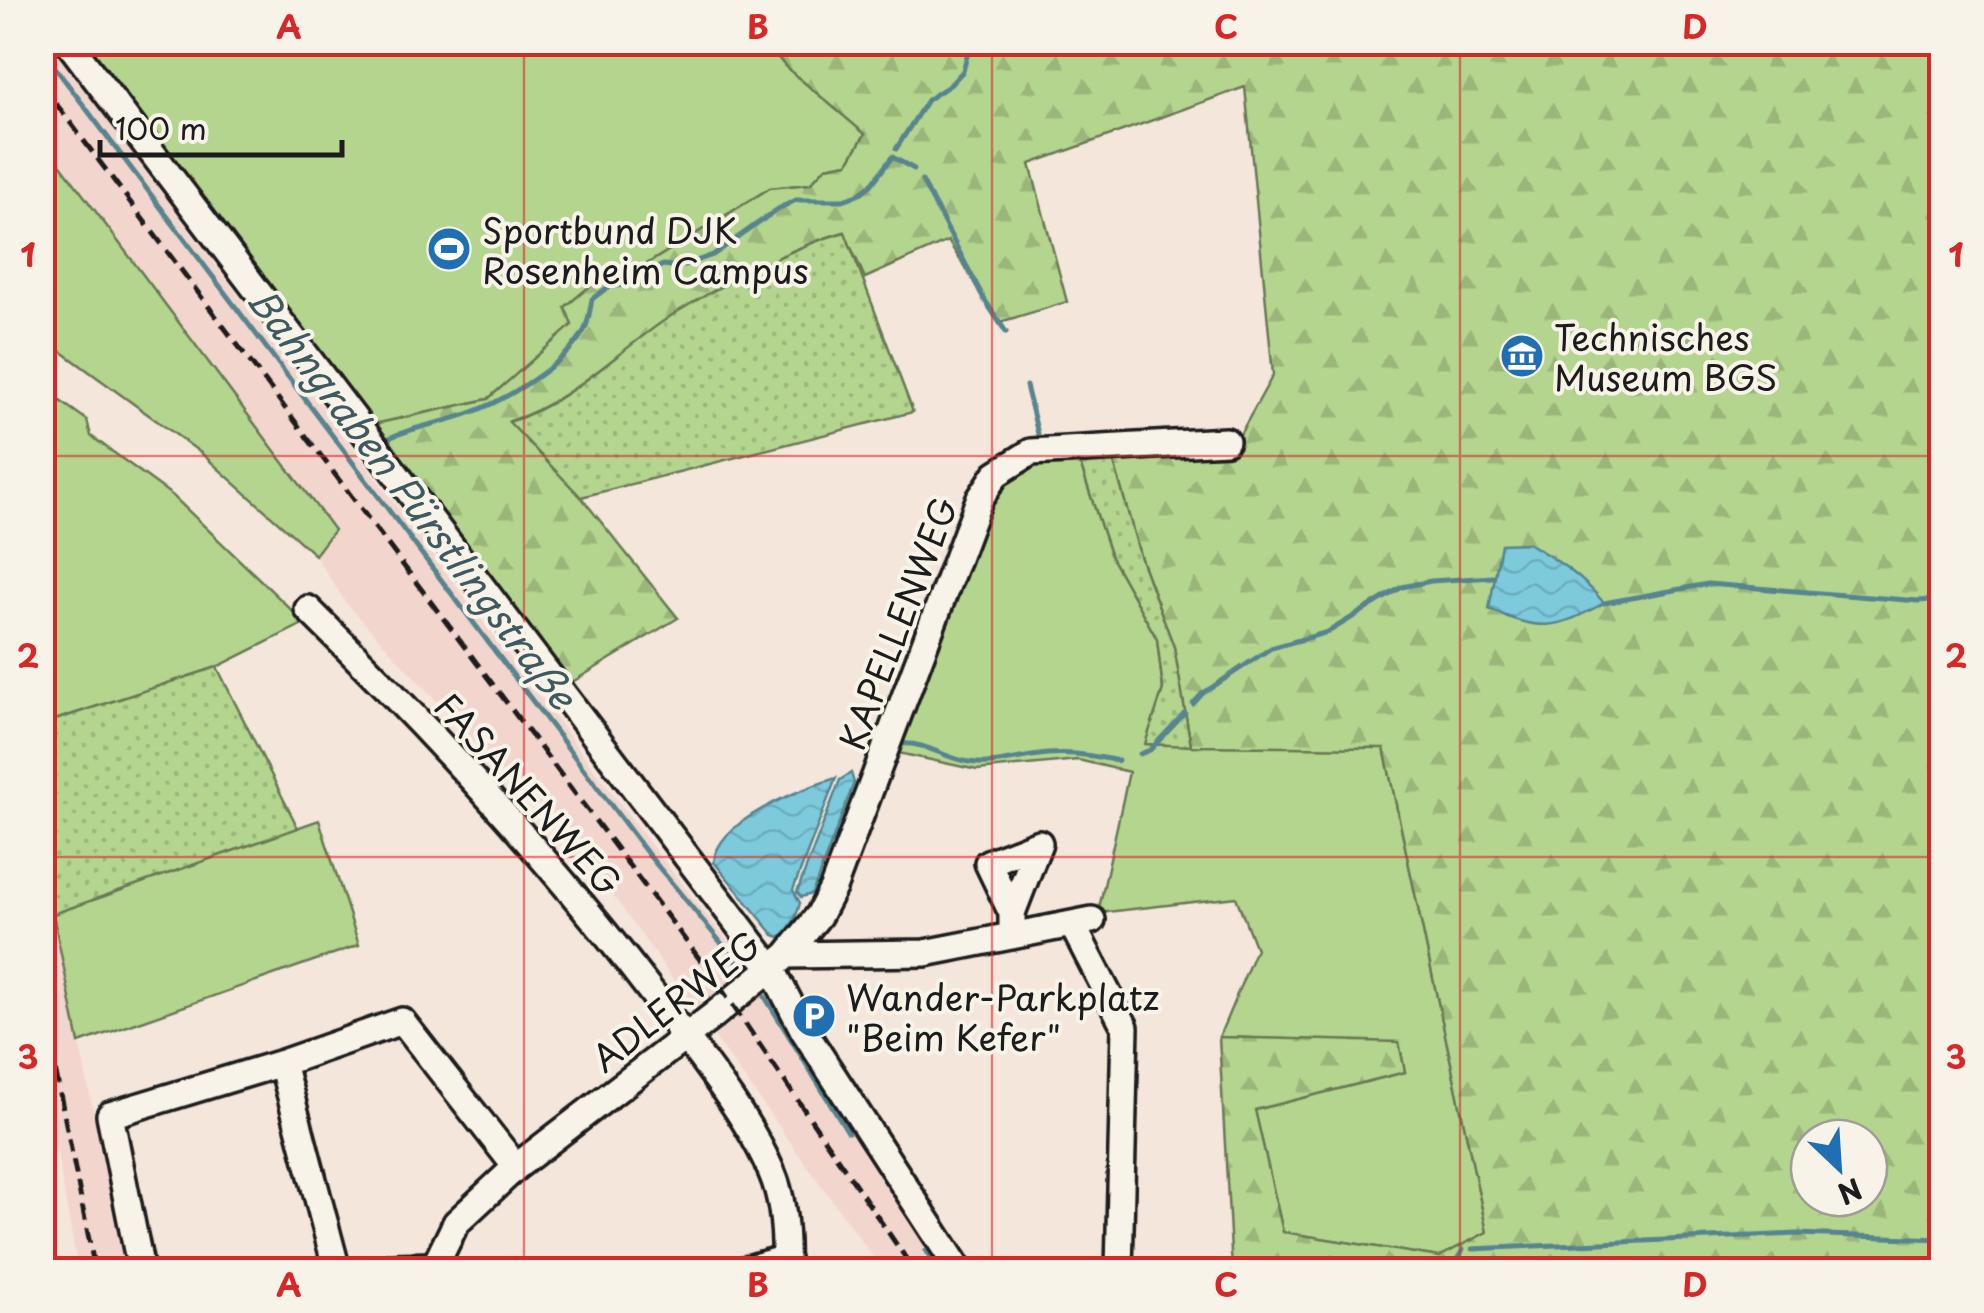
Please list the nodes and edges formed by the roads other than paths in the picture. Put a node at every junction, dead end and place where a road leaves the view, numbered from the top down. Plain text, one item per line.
1 (68, 42) edge
2 (1226, 441) dead end
3 (308, 608) dead end
4 (779, 962) junction
5 (684, 1036) junction
6 (282, 1063) junction
7 (516, 1167) junction
8 (786, 1264) edge
9 (434, 1268) edge
10 (142, 1270) edge
11 (337, 1270) edge
12 (380, 1270) edge
13 (744, 1270) edge
14 (960, 1270) edge
15 (1119, 1270) edge

1 - 4 street
2 - 4 street, KAPELLENWEG
3 - 5 street, FASANENWEG
4 - 5 street, ADLERWEG
4 - 14 street
4 - 15 street, ADLERWEG
5 - 7 street, ADLERWEG
5 - 8 street, FASANENWEG
6 - 7 street
6 - 10 street
6 - 11 street
7 - 9 street, ADLERWEG
8 - 13 street
9 - 12 street

